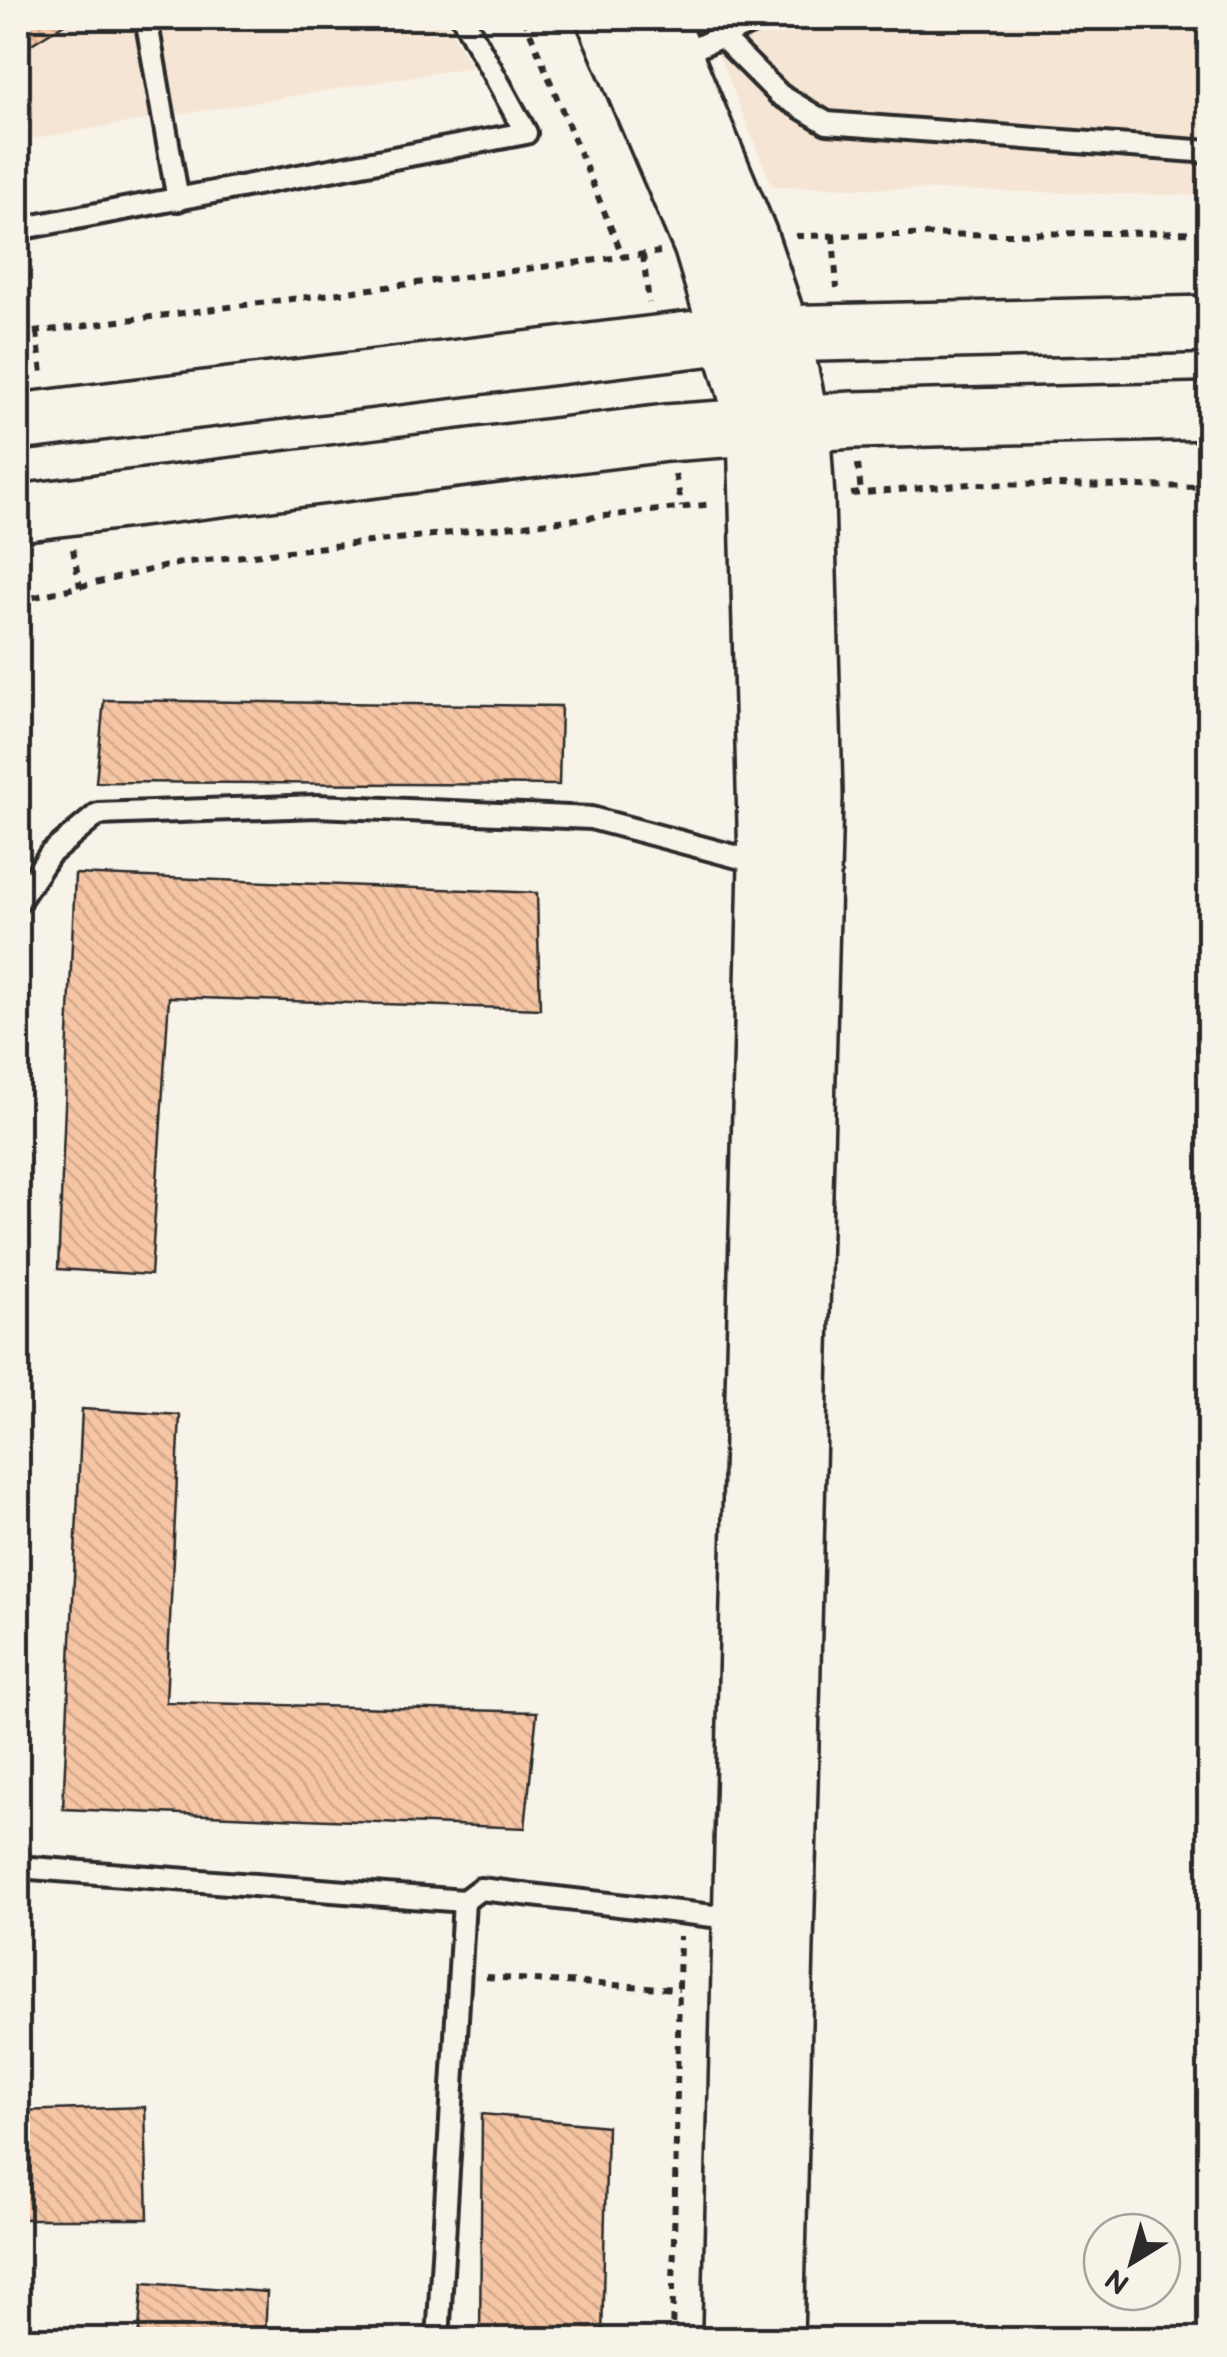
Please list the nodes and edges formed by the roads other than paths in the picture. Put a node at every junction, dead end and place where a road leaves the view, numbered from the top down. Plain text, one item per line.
1 (146, 18) edge
2 (463, 18) edge
3 (605, 18) edge
4 (762, 18) edge
5 (684, 37) edge
6 (1210, 152) edge
7 (178, 200) junction
8 (18, 229) edge
9 (726, 241) junction
10 (1210, 324) edge
11 (756, 335) junction
12 (1210, 410) edge
13 (18, 422) edge
14 (778, 425) junction
15 (782, 501) junction
16 (18, 513) edge
17 (767, 865) junction
18 (18, 902) edge
19 (18, 1868) edge
20 (464, 1901) junction
21 (764, 1921) junction
22 (438, 2340) edge
23 (731, 2340) edge
24 (775, 2340) edge

1 - 7 lane
2 - 7 lane
3 - 9 street
4 - 5 lane
5 - 6 lane
5 - 9 street
7 - 8 lane
9 - 11 street
10 - 11 street
11 - 13 street
11 - 14 street
12 - 14 street
14 - 15 street
14 - 16 street
15 - 17 street
15 - 21 street
17 - 18 lane
17 - 21 street
19 - 20 lane
20 - 21 lane
20 - 22 lane
21 - 23 street
21 - 24 street

